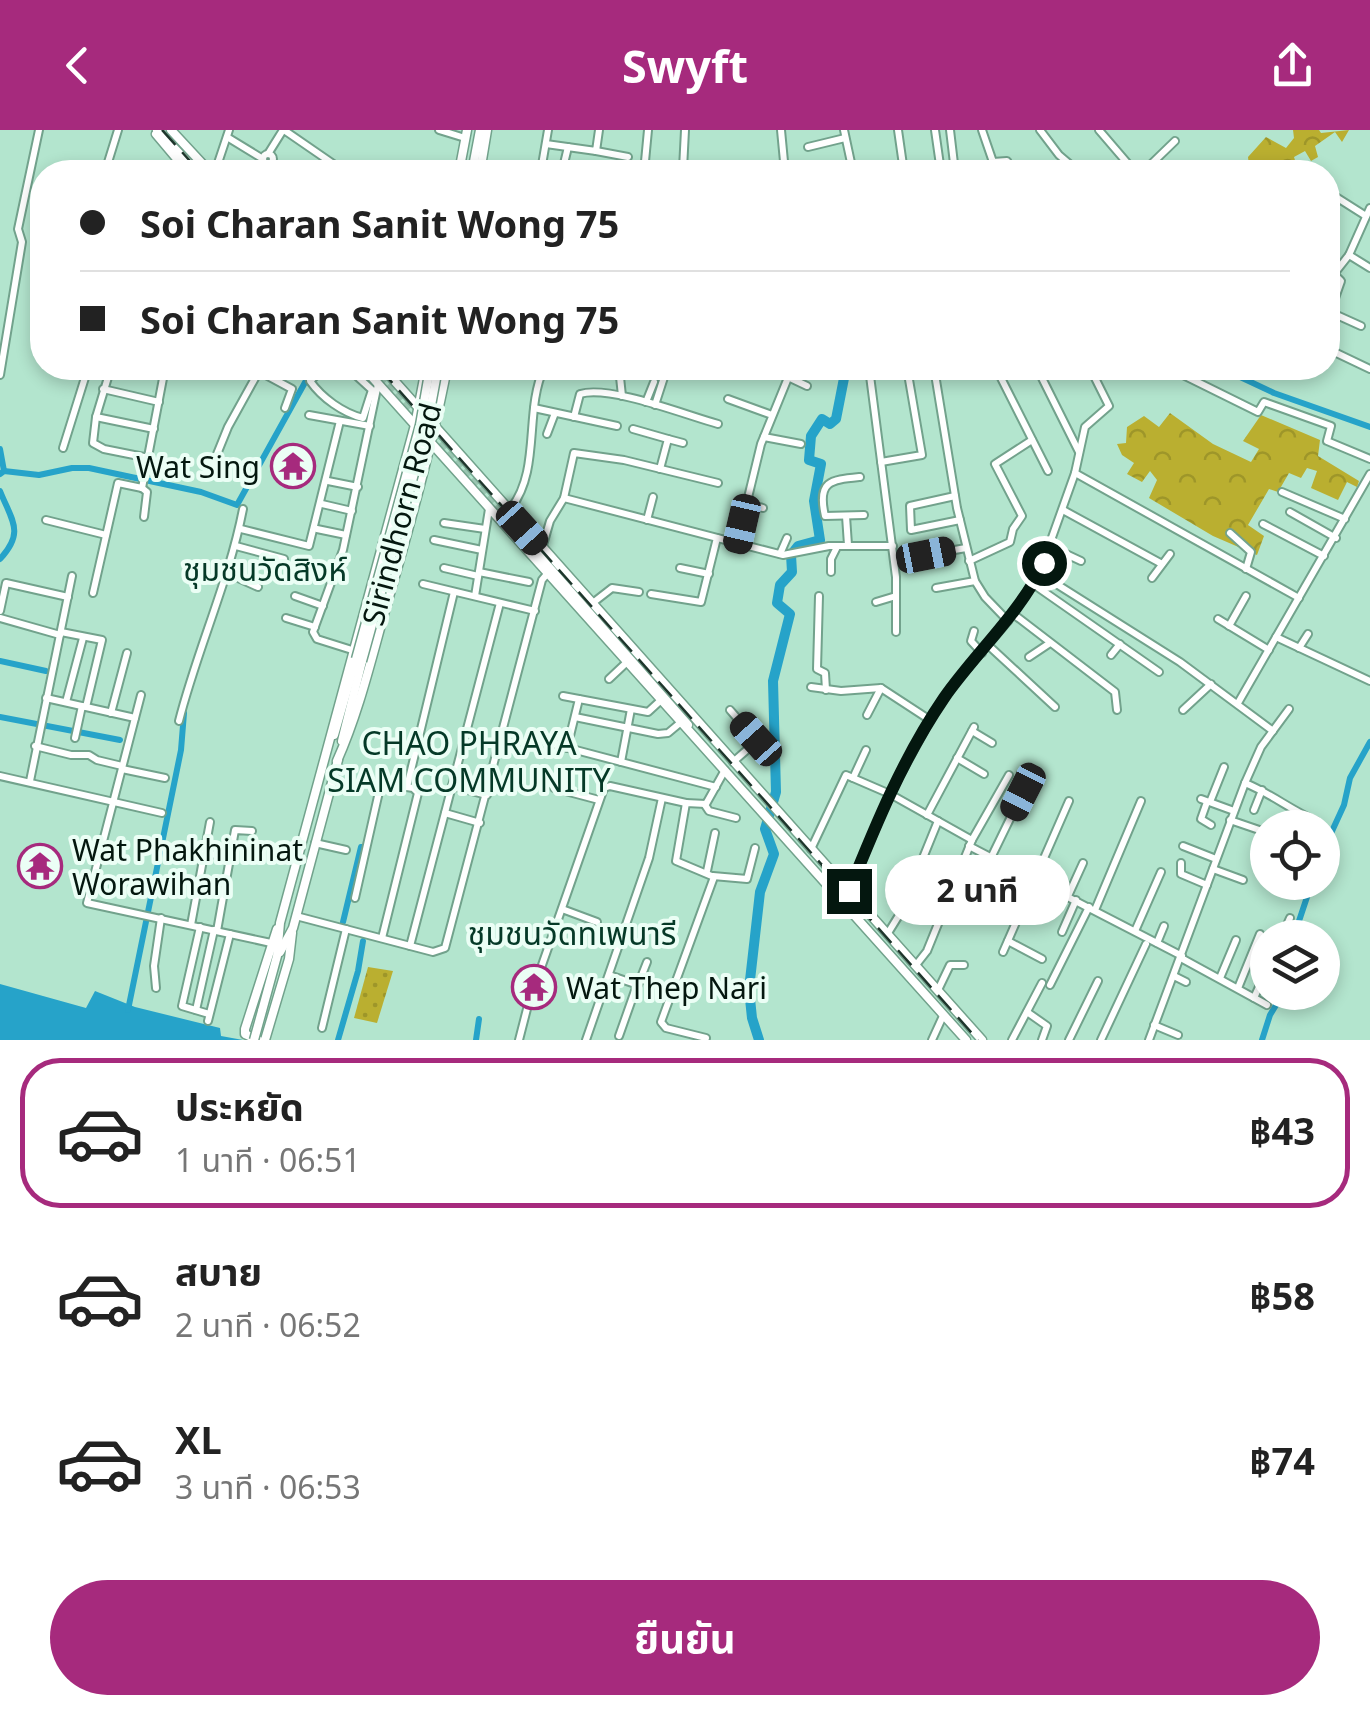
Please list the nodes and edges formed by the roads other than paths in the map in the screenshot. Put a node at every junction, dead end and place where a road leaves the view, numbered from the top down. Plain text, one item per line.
1 (39, 130) edge
2 (118, 130) edge
3 (155, 130) edge
4 (169, 130) edge
5 (284, 130) edge
6 (439, 130) edge
7 (483, 130) edge
8 (548, 130) edge
9 (598, 130) edge
10 (648, 130) edge
11 (685, 130) edge
12 (781, 130) edge
13 (898, 130) edge
14 (935, 130) edge
15 (950, 130) edge
16 (982, 130) edge
17 (1040, 130) edge
18 (1099, 130) edge
19 (228, 133) edge
20 (468, 133) edge
21 (845, 134) edge
22 (1176, 141) dead end
23 (546, 144) junction
24 (568, 147) junction
25 (808, 147) dead end
26 (596, 151) junction
27 (472, 152) junction
28 (628, 157) dead end
29 (33, 160) edge
30 (109, 160) edge
31 (178, 160) edge
32 (192, 160) edge
33 (196, 160) edge
34 (213, 160) edge
35 (264, 160) edge
36 (268, 160) edge
37 (328, 160) edge
38 (466, 160) edge
39 (469, 160) edge
40 (481, 160) edge
41 (543, 160) edge
42 (565, 160) edge
43 (645, 160) edge
44 (684, 160) edge
45 (784, 160) edge
46 (850, 160) edge
47 (902, 160) edge
48 (939, 160) edge
49 (954, 160) edge
50 (992, 160) edge
51 (1065, 160) edge
52 (1125, 160) edge
53 (1156, 160) edge
54 (30, 172) edge
55 (1340, 199) edge
56 (1368, 212) edge
57 (1349, 255) junction
58 (1340, 264) edge
59 (1370, 268) edge
60 (1340, 319) edge
61 (1361, 326) dead end
62 (1340, 355) edge
63 (1370, 369) edge
64 (0, 375) edge
65 (84, 380) edge
66 (106, 380) edge
67 (163, 380) edge
68 (251, 380) edge
69 (276, 380) edge
70 (311, 380) edge
71 (361, 380) edge
72 (374, 380) edge
73 (394, 380) edge
74 (422, 380) edge
75 (425, 380) edge
76 (426, 380) edge
77 (436, 380) edge
78 (445, 380) edge
79 (541, 380) edge
80 (620, 380) edge
81 (663, 380) edge
82 (787, 380) edge
83 (794, 380) edge
84 (871, 380) edge
85 (909, 380) edge
86 (936, 380) edge
87 (1002, 380) edge
88 (1044, 380) edge
89 (1096, 380) edge
90 (1193, 380) edge
91 (654, 382) dead end
92 (378, 384) junction
93 (807, 386) dead end
94 (103, 389) junction
95 (402, 389) junction
96 (622, 396) junction
97 (728, 398) dead end
98 (159, 402) junction
99 (646, 402) junction
100 (655, 405) junction
101 (419, 407) junction
102 (285, 408) dead end
103 (534, 408) junction
104 (556, 413) junction
105 (309, 414) dead end
106 (772, 415) junction
107 (574, 417) junction
108 (96, 418) junction
109 (340, 421) junction
110 (718, 424) dead end
111 (415, 425) junction
112 (370, 426) junction
113 (616, 426) dead end
114 (436, 427) junction
115 (633, 429) dead end
116 (154, 430) junction
117 (548, 434) dead end
118 (764, 436) junction
119 (668, 439) junction
120 (1032, 440) junction
121 (683, 443) dead end
122 (432, 444) junction
123 (801, 444) dead end
124 (63, 448) dead end
125 (1080, 456) junction
126 (149, 458) junction
127 (1370, 459) edge
128 (882, 462) junction
129 (213, 464) dead end
130 (660, 469) junction
131 (1048, 471) dead end
132 (1075, 473) junction
133 (1370, 474) edge
134 (860, 477) dead end
135 (328, 481) dead end
136 (144, 482) junction
137 (487, 483) junction
138 (718, 483) dead end
139 (358, 487) junction
140 (1282, 492) dead end
141 (955, 496) junction
142 (480, 498) junction
143 (564, 498) junction
144 (654, 498) dead end
145 (322, 504) dead end
146 (746, 504) junction
147 (511, 508) junction
148 (763, 508) dead end
149 (243, 509) dead end
150 (489, 509) junction
151 (1062, 510) junction
152 (352, 511) junction
153 (1290, 512) dead end
154 (864, 515) dead end
155 (846, 516) junction
156 (144, 517) dead end
157 (1345, 519) junction
158 (46, 520) dead end
159 (647, 520) junction
160 (960, 520) junction
161 (444, 523) dead end
162 (1263, 524) dead end
163 (240, 529) junction
164 (317, 529) dead end
165 (485, 529) junction
166 (1230, 533) dead end
167 (106, 535) junction
168 (346, 536) junction
169 (716, 538) junction
170 (787, 538) dead end
171 (1336, 538) junction
172 (434, 540) dead end
173 (737, 543) junction
174 (544, 545) junction
175 (236, 546) junction
176 (838, 546) junction
177 (848, 546) junction
178 (892, 546) junction
179 (1050, 547) junction
180 (966, 548) junction
181 (482, 550) junction
182 (789, 554) junction
183 (1170, 554) dead end
184 (926, 555) dead end
185 (1324, 556) junction
186 (284, 559) dead end
187 (969, 560) junction
188 (1081, 561) dead end
189 (1162, 564) junction
190 (444, 568) dead end
191 (680, 568) dead end
192 (1246, 569) junction
193 (831, 572) dead end
194 (227, 573) junction
195 (1039, 573) junction
196 (478, 574) junction
197 (547, 574) junction
198 (709, 574) junction
199 (72, 576) dead end
200 (1152, 578) dead end
201 (975, 581) junction
202 (528, 582) dead end
203 (423, 584) dead end
204 (1032, 584) junction
205 (258, 587) dead end
206 (936, 588) dead end
207 (454, 592) junction
208 (639, 592) dead end
209 (93, 593) dead end
210 (651, 594) dead end
211 (68, 596) junction
212 (295, 596) dead end
213 (819, 596) dead end
214 (896, 596) junction
215 (1246, 596) dead end
216 (475, 597) junction
217 (1299, 598) junction
218 (594, 602) junction
219 (876, 602) dead end
220 (500, 603) junction
221 (324, 606) junction
222 (534, 610) junction
223 (0, 615) edge
224 (1010, 617) junction
225 (286, 618) dead end
226 (1218, 619) dead end
227 (1229, 626) junction
228 (315, 627) junction
229 (974, 630) dead end
230 (896, 632) dead end
231 (60, 633) junction
232 (1308, 634) dead end
233 (1276, 637) junction
234 (83, 638) junction
235 (1050, 642) junction
236 (1120, 644) junction
237 (988, 646) junction
238 (1299, 648) junction
239 (1269, 650) junction
240 (127, 653) dead end
241 (982, 654) junction
242 (1111, 655) dead end
243 (357, 657) junction
244 (1030, 657) dead end
245 (626, 663) junction
246 (1159, 672) dead end
247 (609, 679) dead end
248 (1370, 681) edge
249 (1212, 684) junction
250 (811, 687) dead end
251 (880, 688) junction
252 (826, 690) junction
253 (141, 696) dead end
254 (563, 696) dead end
255 (46, 698) junction
256 (579, 699) junction
257 (660, 701) junction
258 (66, 702) junction
259 (1238, 703) junction
260 (84, 706) junction
261 (1055, 708) dead end
262 (631, 709) junction
263 (1289, 709) dead end
264 (730, 710) dead end
265 (1117, 710) dead end
266 (1184, 710) dead end
267 (111, 713) junction
268 (868, 715) dead end
269 (575, 717) junction
270 (135, 718) junction
271 (930, 720) junction
272 (179, 722) dead end
273 (680, 723) junction
274 (626, 728) junction
275 (1273, 731) junction
276 (708, 733) junction
277 (74, 738) dead end
278 (699, 741) junction
279 (992, 743) dead end
280 (553, 744) dead end
281 (35, 746) junction
282 (567, 748) junction
283 (866, 750) dead end
284 (957, 758) junction
285 (337, 761) junction
286 (621, 762) junction
287 (733, 762) junction
288 (1224, 767) dead end
289 (122, 768) junction
290 (725, 770) junction
291 (984, 774) dead end
292 (1009, 775) dead end
293 (0, 776) edge
294 (849, 776) junction
295 (165, 778) dead end
296 (30, 781) junction
297 (1245, 783) junction
298 (407, 786) junction
299 (452, 786) junction
300 (716, 787) junction
301 (554, 788) dead end
302 (1262, 790) junction
303 (1023, 792) dead end
304 (890, 794) junction
305 (487, 795) junction
306 (662, 798) junction
307 (600, 800) junction
308 (114, 801) junction
309 (1206, 801) junction
310 (686, 802) junction
311 (1070, 802) dead end
312 (1141, 802) dead end
313 (705, 805) junction
314 (1254, 810) dead end
315 (1292, 810) edge
316 (162, 813) dead end
317 (445, 814) junction
318 (927, 814) junction
319 (1232, 816) junction
320 (736, 818) dead end
321 (938, 821) junction
322 (210, 822) dead end
323 (480, 823) junction
324 (1250, 824) edge
325 (1210, 825) dead end
326 (252, 831) dead end
327 (715, 834) dead end
328 (316, 842) junction
329 (971, 843) junction
330 (1183, 846) dead end
331 (755, 848) dead end
332 (811, 849) junction
333 (346, 850) dead end
334 (204, 853) junction
335 (990, 856) junction
336 (230, 857) junction
337 (1216, 859) junction
338 (1084, 862) dead end
339 (1181, 863) dead end
340 (1213, 869) junction
341 (1161, 872) dead end
342 (710, 874) junction
343 (1034, 880) junction
344 (1243, 880) dead end
345 (1207, 886) junction
346 (849, 891) junction
347 (1059, 892) junction
348 (355, 898) dead end
349 (1072, 898) junction
350 (970, 901) dead end
351 (562, 909) junction
352 (1092, 909) junction
353 (1050, 910) dead end
354 (296, 916) junction
355 (160, 918) junction
356 (596, 922) dead end
357 (280, 924) junction
358 (190, 925) junction
359 (1164, 926) dead end
360 (200, 927) junction
361 (293, 928) junction
362 (346, 929) junction
363 (216, 931) junction
364 (1135, 931) junction
365 (1062, 932) dead end
366 (888, 933) junction
367 (230, 934) junction
368 (382, 938) junction
369 (1236, 940) dead end
370 (1008, 941) junction
371 (270, 943) junction
372 (1157, 943) junction
373 (1146, 944) dead end
374 (410, 946) junction
375 (1003, 952) dead end
376 (277, 956) junction
377 (1182, 957) junction
378 (1250, 957) edge
379 (1042, 960) dead end
380 (647, 962) dead end
381 (964, 965) dead end
382 (916, 966) junction
383 (610, 975) junction
384 (1174, 976) junction
385 (1220, 978) junction
386 (1098, 982) dead end
387 (1186, 982) dead end
388 (637, 984) junction
389 (156, 988) dead end
390 (1237, 988) junction
391 (938, 990) junction
392 (1250, 996) edge
393 (196, 1010) junction
394 (1027, 1012) junction
395 (249, 1014) junction
396 (944, 1016) junction
397 (270, 1022) junction
398 (1154, 1026) junction
399 (322, 1028) dead end
400 (1168, 1031) junction
401 (1178, 1035) dead end
402 (619, 1036) dead end
403 (706, 1038) edge
404 (259, 1040) edge
405 (519, 1040) edge
406 (586, 1040) edge
407 (932, 1040) edge
408 (966, 1040) edge
409 (982, 1040) edge
410 (1013, 1040) edge
411 (1042, 1040) edge
412 (1069, 1040) edge
413 (1100, 1040) edge
414 (1149, 1040) edge
415 (1165, 1040) edge

1 - 29 street
2 - 30 street
3 - 31 main road
3 - 32 main road
4 - 33 main road
5 - 36 street
5 - 37 street
6 - 20 street
7 - 27 main road
7 - 40 main road
8 - 23 street
9 - 26 street
10 - 43 street
11 - 44 street
12 - 45 street
13 - 47 street
14 - 48 street
15 - 49 street
16 - 50 street
17 - 51 street
18 - 52 street
19 - 34 street
19 - 35 street
20 - 27 main road
20 - 38 main road
21 - 25 street
21 - 46 street
22 - 53 street
23 - 24 street
23 - 41 street
24 - 26 street
24 - 42 street
26 - 28 street
27 - 39 main road
54 - 64 street
55 - 56 street
56 - 57 street
57 - 58 street
57 - 59 street
60 - 61 street
62 - 63 street
65 - 124 street
66 - 94 street
67 - 98 street
68 - 129 street
69 - 102 street
70 - 71 street
72 - 92 main road
73 - 95 main road
74 - 95 main road
75 - 101 main road, Sirindhorn Road
76 - 243 main road, Sirindhorn Road, bridge
77 - 243 main road, Sirindhorn Road, bridge
78 - 114 main road, Sirindhorn Road
79 - 103 street
80 - 96 street
81 - 100 street
82 - 106 street
83 - 93 street
84 - 128 street
85 - 128 street
86 - 141 street
87 - 120 street
88 - 125 street
89 - 125 street
90 - 127 street
91 - 99 street
92 - 111 main road
92 - 112 street
94 - 98 street
94 - 108 street
95 - 101 main road
96 - 99 street
96 - 107 street
97 - 106 street
98 - 116 street
99 - 100 street
100 - 110 street
101 - 111 main road, Sirindhorn Road
101 - 114 main road
103 - 104 street
103 - 147 street
104 - 107 street
104 - 117 street
105 - 109 street
106 - 118 street
107 - 113 street
108 - 116 street
108 - 126 street
109 - 112 street
109 - 163 street
111 - 122 main road
111 - 243 main road, Sirindhorn Road
112 - 139 street
114 - 122 main road, Sirindhorn Road
114 - 137 main road
115 - 119 street
116 - 126 street
118 - 123 street
118 - 146 street
119 - 121 street
119 - 130 street
120 - 131 street
120 - 187 street
122 - 142 main road
122 - 285 main road, Sirindhorn Road
125 - 132 street
126 - 136 street
128 - 178 street
130 - 138 street
130 - 143 street
132 - 151 street
132 - 192 street
133 - 157 street
134 - 155 street
135 - 139 street
136 - 156 street
136 - 167 street
137 - 142 main road
137 - 147 main road
139 - 152 street
140 - 157 street
141 - 160 street
141 - 160 street
142 - 150 main road
143 - 159 street
143 - 174 street
144 - 159 street
145 - 152 street
146 - 148 street
146 - 173 street
147 - 174 main road
149 - 163 street
150 - 165 street
150 - 197 main road
151 - 179 street
151 - 189 street
152 - 168 street
153 - 171 street
154 - 155 street
155 - 177 street
157 - 171 street
158 - 167 street
159 - 169 street
160 - 180 street
161 - 165 street
162 - 185 street
163 - 175 street
164 - 168 street
165 - 181 street
166 - 192 street
167 - 209 street
168 - 221 street
169 - 173 street
169 - 198 street
170 - 182 street
171 - 185 street
172 - 181 street
173 - 182 street
174 - 218 main road
175 - 186 street
175 - 194 street
176 - 177 street
176 - 182 street
176 - 193 street
177 - 178 street
178 - 214 street
179 - 188 street
179 - 195 street
180 - 184 street
180 - 187 street
181 - 196 street
183 - 189 street
185 - 217 street
187 - 201 street
189 - 200 street
190 - 196 street
191 - 198 street
192 - 217 street
194 - 205 street
194 - 272 street
195 - 204 street
195 - 249 street
196 - 202 street
196 - 216 street
197 - 222 street
197 - 245 main road
198 - 210 street
199 - 211 street
201 - 206 street
201 - 224 street
203 - 207 street
204 - 224 street
204 - 236 street
207 - 216 street
207 - 298 street
208 - 218 street
211 - 223 street
211 - 231 street
212 - 221 street
213 - 252 street
214 - 219 street
214 - 230 street
215 - 227 street
216 - 220 street
217 - 233 street
218 - 276 main road
220 - 222 street
220 - 299 street
221 - 228 street
222 - 305 street
223 - 231 street
224 - 235 street
224 - 237 street
225 - 228 street
226 - 227 street
227 - 239 street
228 - 243 street
229 - 241 street
231 - 234 street
231 - 255 street
232 - 238 street
233 - 238 street
233 - 239 street
234 - 258 street
234 - 260 street
235 - 244 street
235 - 265 street
236 - 242 street
236 - 246 street
237 - 241 street
237 - 261 street
238 - 248 street
239 - 259 street
240 - 267 street
241 - 271 street
243 - 285 main road
243 - 357 main road
245 - 247 street
245 - 257 main road
249 - 259 street
249 - 266 street
250 - 252 street
251 - 252 street
251 - 268 street
251 - 271 street
253 - 270 street
254 - 256 street
255 - 258 street
255 - 281 street
256 - 262 street
256 - 269 street
257 - 262 street
257 - 273 main road
258 - 260 street
259 - 275 street
260 - 267 street
260 - 277 street
262 - 274 street
263 - 275 street
264 - 287 street
267 - 270 street
269 - 274 street
269 - 282 street
270 - 289 street
271 - 304 street
273 - 274 street
273 - 278 main road
274 - 286 street
275 - 297 street
276 - 278 main road
276 - 287 main road
278 - 290 main road
279 - 284 street
280 - 282 street
281 - 289 street
281 - 296 street
282 - 286 street
283 - 294 street
284 - 291 street
284 - 318 street
285 - 328 main road
286 - 300 street
287 - 332 main road
288 - 309 street
289 - 295 street
289 - 308 street
290 - 300 street
290 - 396 main road
292 - 329 street
293 - 296 street
294 - 304 street
294 - 332 street
296 - 308 street
297 - 302 street
297 - 319 street
298 - 348 street
298 - 368 street
299 - 305 street
299 - 317 street
300 - 313 street
301 - 307 street
302 - 314 street
302 - 315 street
303 - 335 street
304 - 318 street
304 - 346 street
305 - 323 street
306 - 307 street
306 - 310 street
306 - 383 street
307 - 351 street
308 - 316 street
308 - 355 street
309 - 319 street
309 - 325 street
310 - 313 street
310 - 342 street
311 - 343 street
312 - 352 street
313 - 320 street
317 - 323 street
317 - 374 street
318 - 321 street
319 - 324 street
319 - 337 street
321 - 329 street
321 - 366 street
322 - 334 street
323 - 374 street
326 - 336 street
327 - 342 street
328 - 333 street
328 - 354 main road
329 - 335 street
329 - 382 street
330 - 337 street
331 - 342 street
332 - 346 main road
334 - 336 street
334 - 358 street
335 - 343 street
335 - 350 street
336 - 363 street
337 - 340 street
338 - 349 street
339 - 345 street
340 - 344 street
340 - 345 street
341 - 364 street
342 - 403 street
343 - 347 street
343 - 370 street
345 - 377 street
346 - 366 main road
347 - 349 street
347 - 353 street
349 - 352 street
349 - 365 street
351 - 356 street
351 - 405 street
352 - 364 street
352 - 394 street
354 - 361 main road
354 - 362 street
355 - 358 street
355 - 389 street
357 - 371 main road
357 - 376 main road
358 - 360 street
359 - 372 street
360 - 363 street
360 - 393 street
361 - 376 main road
361 - 397 main road
362 - 368 street
362 - 399 street
363 - 367 street
363 - 393 street
364 - 372 street
366 - 382 main road
367 - 371 street
367 - 393 street
368 - 374 street
369 - 385 street
370 - 375 street
370 - 379 street
371 - 395 main road
372 - 377 street
373 - 413 street
376 - 404 main road, bridge
377 - 384 street
377 - 385 street
378 - 390 street
380 - 388 street
381 - 391 street
382 - 391 main road
383 - 388 street
383 - 406 street
384 - 387 street
384 - 398 street
385 - 390 street
386 - 412 street
388 - 402 street
390 - 392 street
391 - 409 main road
394 - 410 street
394 - 411 street
395 - 397 main road
395 - 404 main road
396 - 407 street
396 - 408 main road
397 - 404 main road
398 - 400 street
398 - 414 street
400 - 401 street
400 - 415 street

